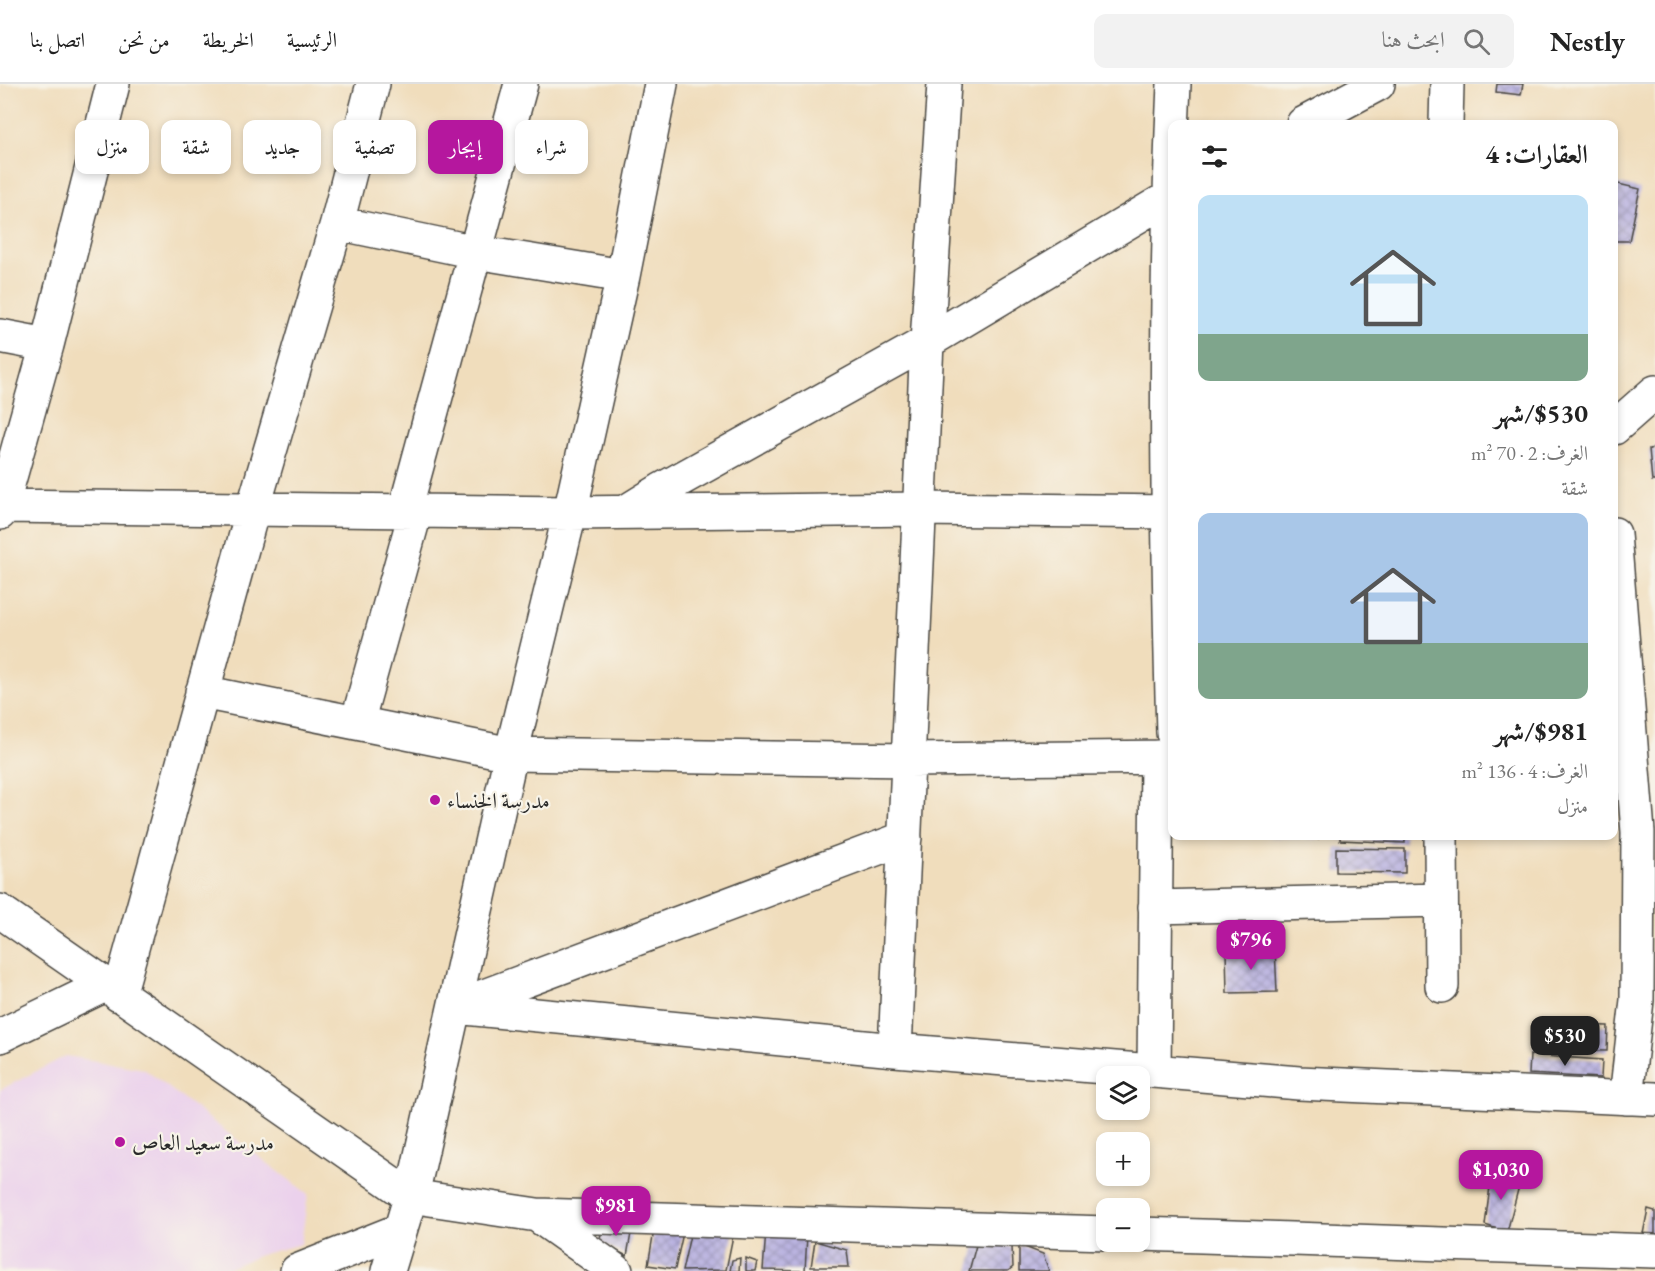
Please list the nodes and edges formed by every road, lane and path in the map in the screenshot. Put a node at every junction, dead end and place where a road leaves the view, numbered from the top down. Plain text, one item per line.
1 (113, 84) edge
2 (373, 84) edge
3 (521, 84) edge
4 (661, 84) edge
5 (944, 84) edge
6 (1174, 84) edge
7 (1378, 84) edge
8 (1447, 84) edge
9 (1173, 120) edge
10 (1310, 120) edge
11 (1446, 120) edge
12 (1168, 198) edge
13 (337, 222) junction
14 (476, 252) junction
15 (623, 276) junction
16 (0, 336) edge
17 (927, 342) junction
18 (46, 345) junction
19 (1655, 392) edge
20 (1618, 424) edge
21 (1, 509) edge
22 (253, 509) junction
23 (920, 509) junction
24 (411, 510) junction
25 (627, 511) junction
26 (1168, 512) edge
27 (570, 513) junction
28 (1618, 584) edge
29 (202, 692) junction
30 (357, 723) junction
31 (1168, 749) edge
32 (511, 754) junction
33 (909, 760) junction
34 (905, 838) junction
35 (1440, 840) edge
36 (1441, 900) junction
37 (1155, 907) junction
38 (0, 911) edge
39 (1442, 986) dead end
40 (112, 990) junction
41 (455, 1007) junction
42 (0, 1036) edge
43 (895, 1050) junction
44 (1154, 1071) junction
45 (1640, 1099) edge
46 (410, 1196) junction
47 (537, 1215) junction
48 (400, 1230) junction
49 (1096, 1233) edge
50 (1150, 1234) edge
51 (1655, 1251) edge
52 (297, 1271) edge
53 (388, 1271) edge
54 (616, 1271) edge

1 - 18 street
2 - 13 street
3 - 14 street
4 - 15 street
5 - 17 street
6 - 9 street
7 - 10 street
8 - 11 street
12 - 17 street
13 - 14 street
13 - 22 street
14 - 15 street
14 - 24 street
15 - 27 street
16 - 18 street
17 - 23 street
17 - 25 street
18 - 21 street
19 - 20 street
21 - 22 street
22 - 24 street
22 - 29 street
23 - 25 street
23 - 26 street
23 - 33 street
24 - 27 street
24 - 30 street
25 - 27 street
27 - 32 street
28 - 45 street
29 - 30 street
29 - 40 street
30 - 32 street
31 - 33 street
31 - 37 street
32 - 33 street
32 - 41 street
33 - 34 street
34 - 41 street
34 - 43 street
35 - 36 street
36 - 37 street
36 - 39 street
37 - 44 street
38 - 40 street
40 - 42 street
40 - 46 street
41 - 43 street
41 - 46 street
43 - 44 street
44 - 45 street
46 - 47 street
46 - 48 street
47 - 49 street
47 - 54 street
48 - 52 street
48 - 53 street
50 - 51 street

